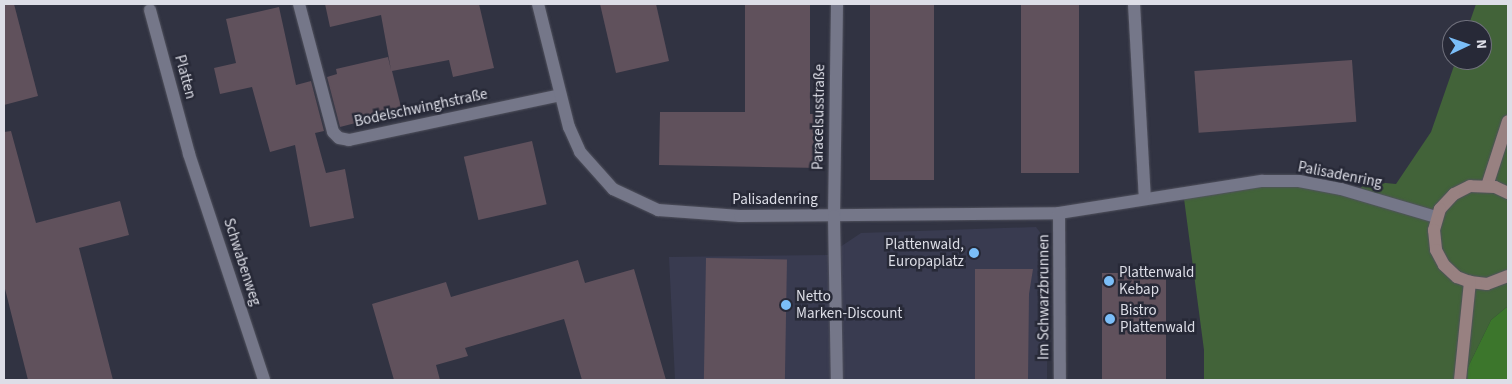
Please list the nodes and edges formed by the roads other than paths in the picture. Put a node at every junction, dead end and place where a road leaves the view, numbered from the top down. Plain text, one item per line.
1 (299, 4) edge
2 (538, 4) edge
3 (838, 4) edge
4 (1134, 4) edge
5 (150, 10) dead end
6 (560, 95) junction
7 (1508, 121) edge
8 (189, 154) joint
9 (1487, 186) junction
10 (1508, 193) edge
11 (1145, 198) junction
12 (1060, 213) junction
13 (834, 216) junction
14 (1436, 217) junction
15 (1508, 276) edge
16 (1470, 282) junction
17 (264, 380) edge
18 (838, 380) edge
19 (1060, 380) edge
20 (1460, 380) edge

1 - 6 street, Bodelschwinghstraße
2 - 6 street, Palisadenring
3 - 13 street, Paracelsusstraße
4 - 11 street
5 - 8 street, Platten
6 - 13 street, Palisadenring
7 - 9 street
8 - 17 street, Schwabenweg
9 - 10 street
9 - 14 street
11 - 12 street, Palisadenring
11 - 14 street, Palisadenring
12 - 13 street, Palisadenring
12 - 19 street, Im Schwarzbrunnen
13 - 18 street, Paracelsusstraße
14 - 16 street
15 - 16 street
16 - 20 street

